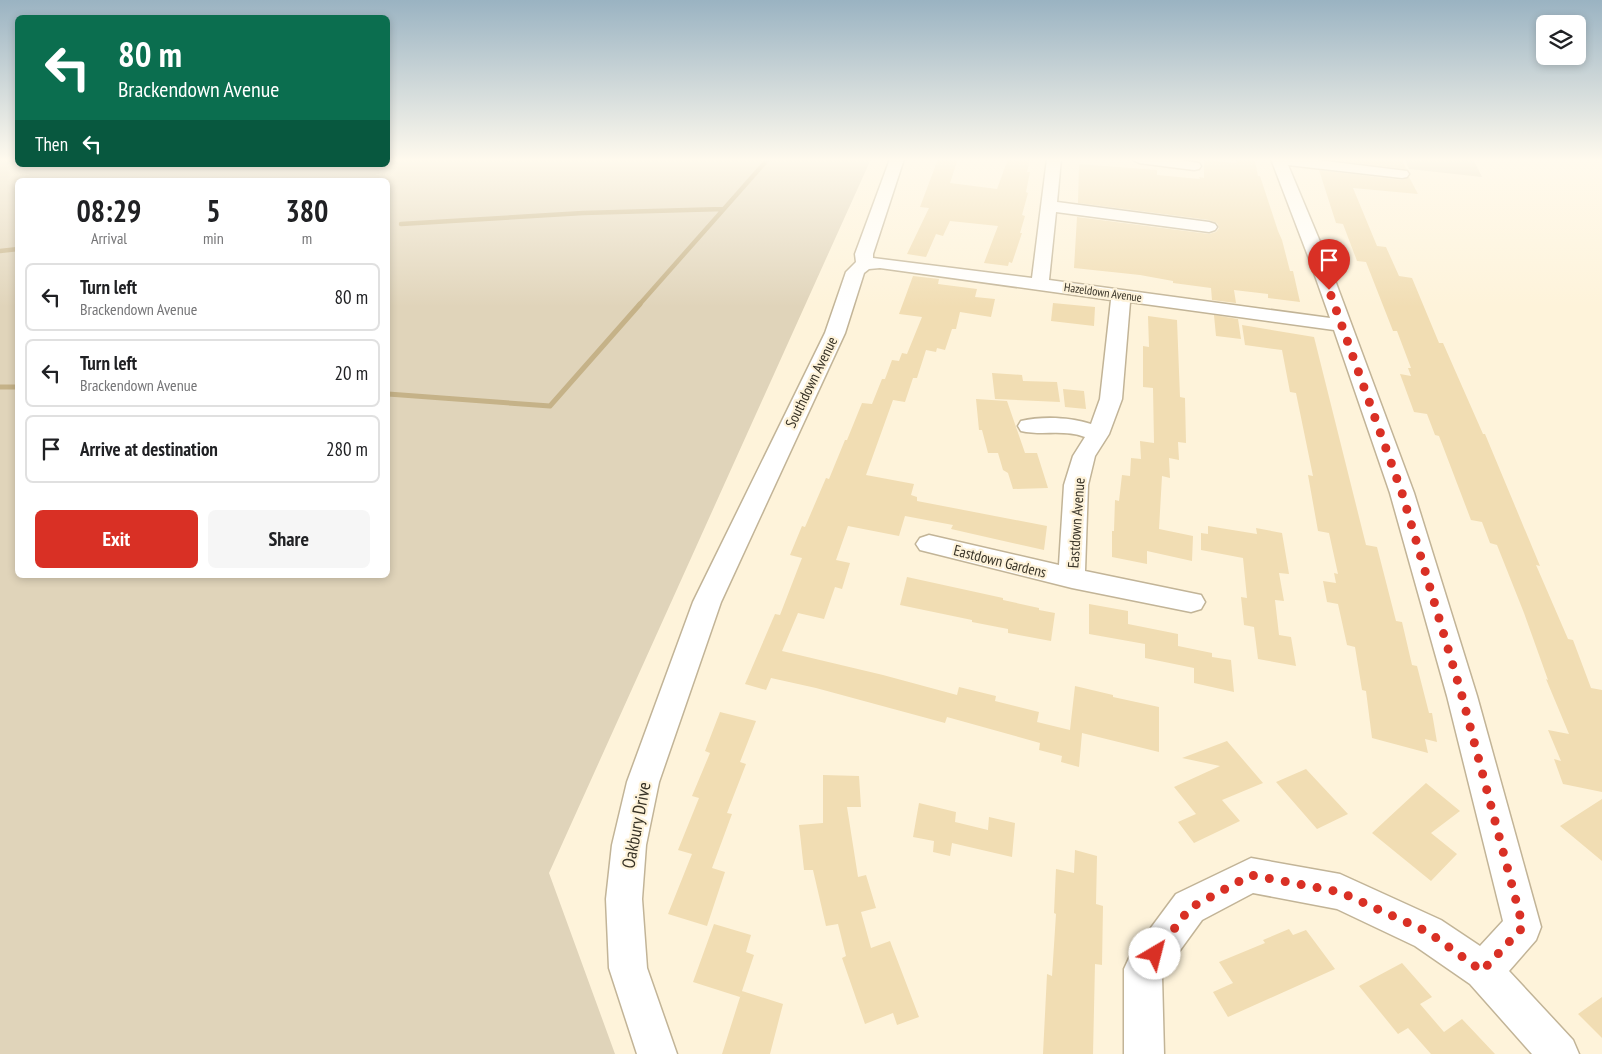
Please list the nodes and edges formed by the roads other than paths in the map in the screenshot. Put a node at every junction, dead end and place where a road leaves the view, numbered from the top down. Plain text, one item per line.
1 (880, 208) edge
2 (1048, 208) edge
3 (1065, 208) edge
4 (1298, 208) edge
5 (1209, 227) dead end
6 (865, 264) junction
7 (1040, 284) junction
8 (1120, 295) junction
9 (1340, 325) junction
10 (1029, 426) dead end
11 (1098, 434) junction
12 (929, 544) dead end
13 (1072, 578) junction
14 (707, 602) joint
15 (1191, 602) dead end
16 (1482, 971) junction
17 (656, 1054) edge
18 (1144, 1054) edge
19 (1559, 1054) edge

1 - 6 street, Southdown Avenue
2 - 7 street
3 - 5 street
4 - 9 street
6 - 7 street, Hazeldown Avenue
6 - 14 street, Southdown Avenue
7 - 8 street, Hazeldown Avenue
8 - 9 street, Hazeldown Avenue
8 - 11 street, Eastdown Avenue
9 - 16 street
10 - 11 street
11 - 13 street, Eastdown Avenue
12 - 13 street, Eastdown Gardens
13 - 15 street, Eastdown Avenue
14 - 17 street, Oakbury Drive
16 - 18 street
16 - 19 street

